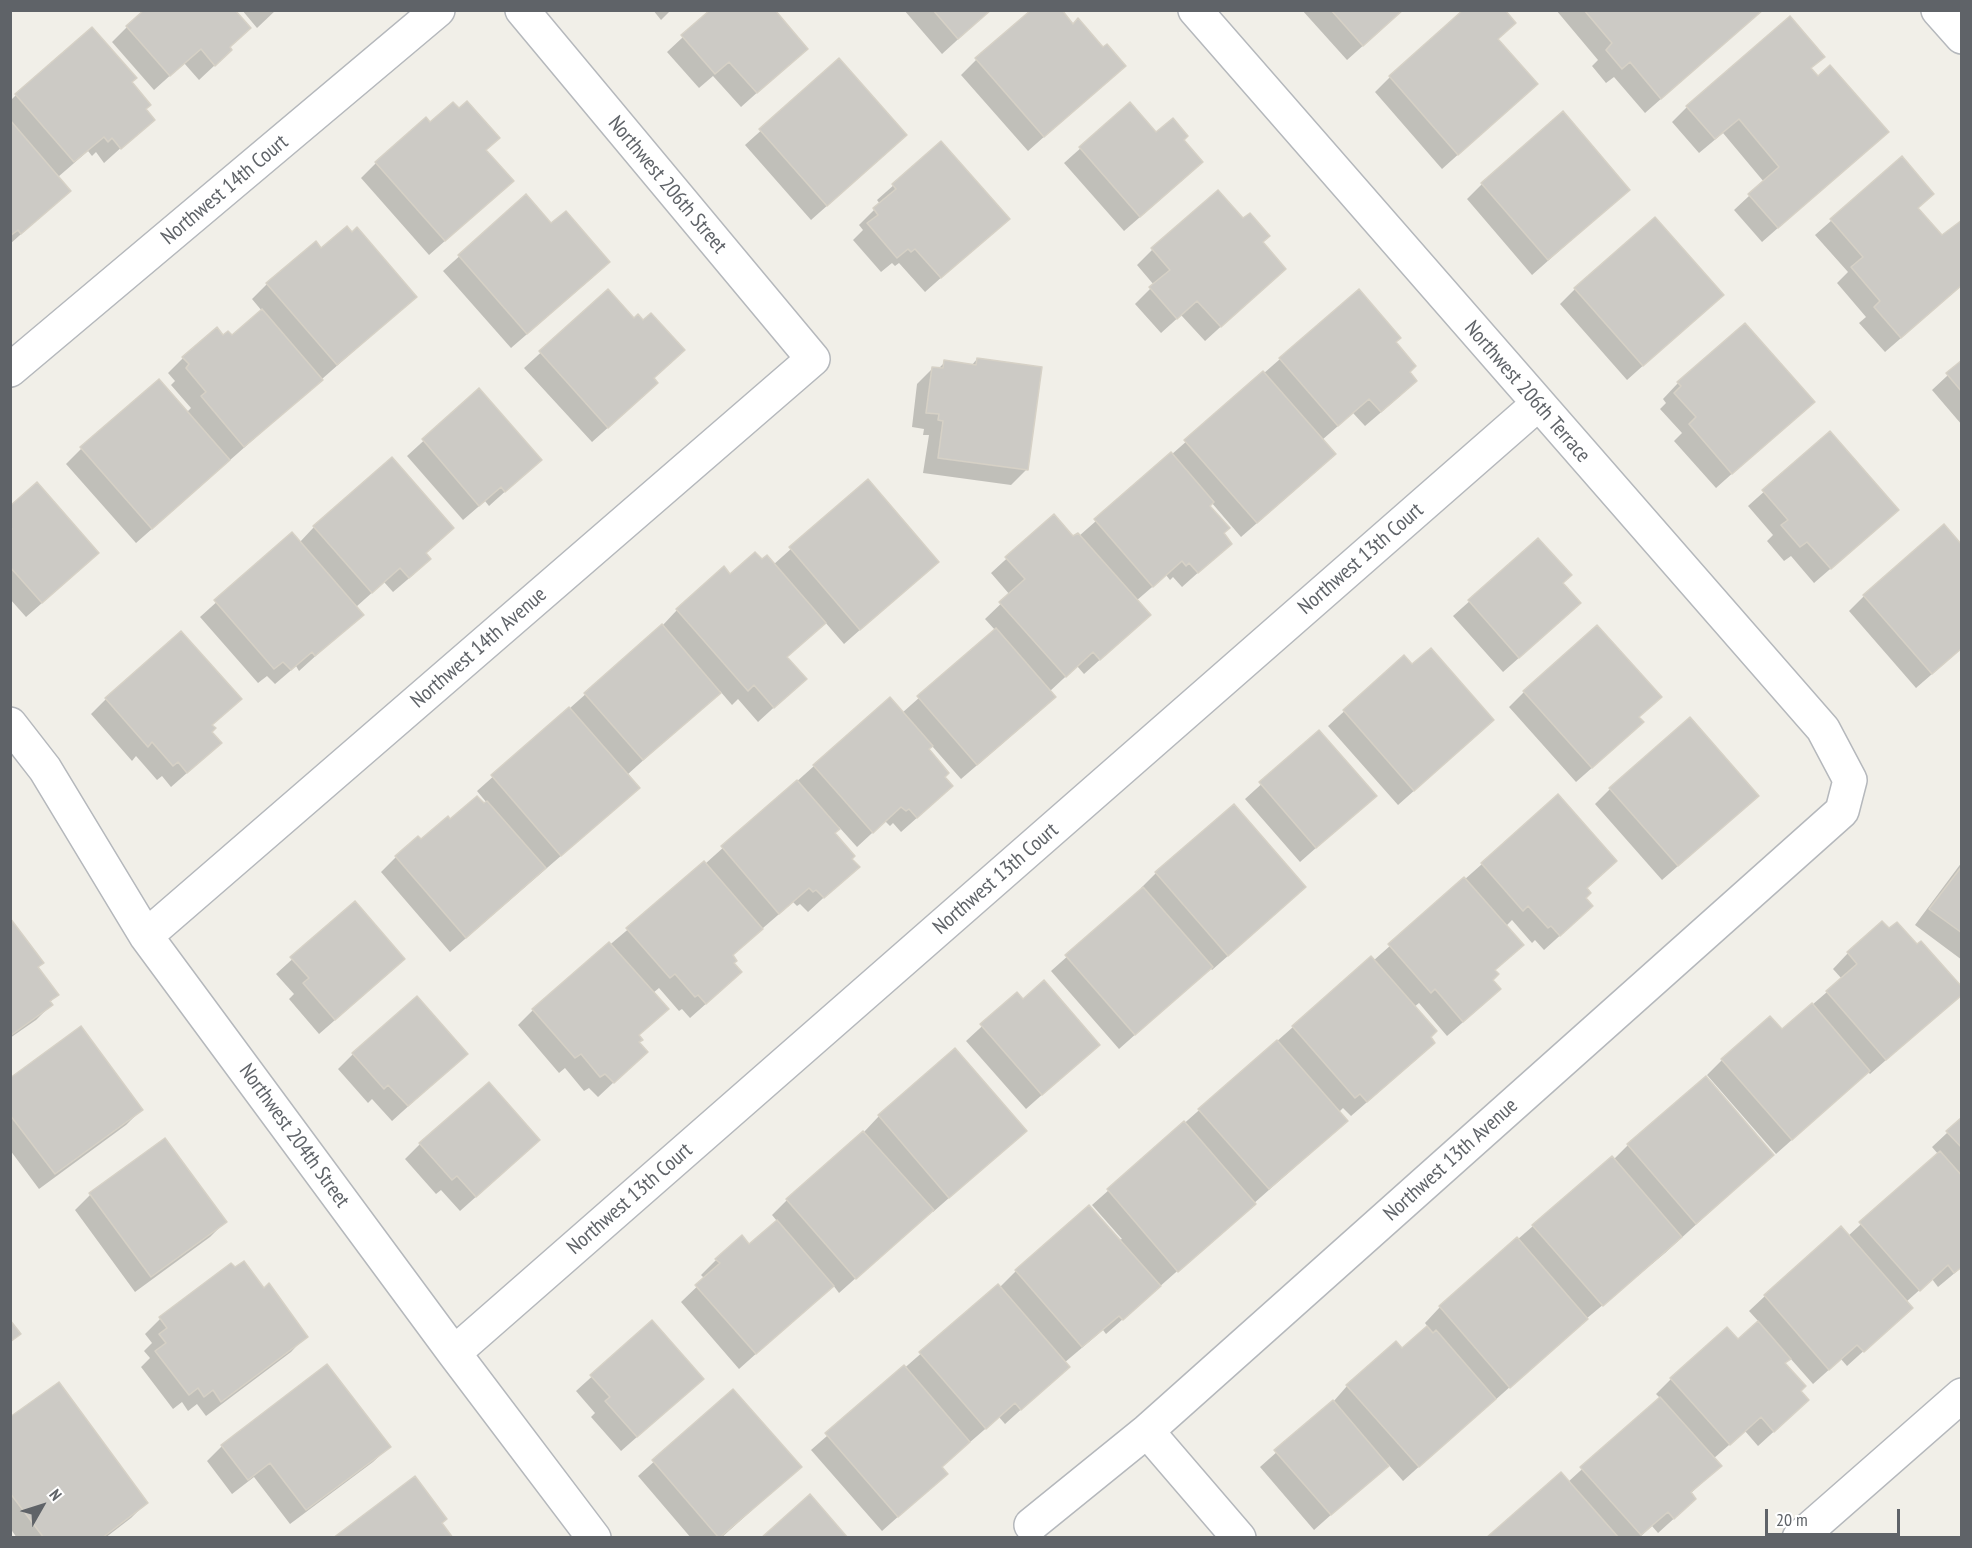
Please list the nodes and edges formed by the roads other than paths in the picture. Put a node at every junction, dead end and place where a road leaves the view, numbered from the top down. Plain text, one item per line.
1 (438, 10) edge
2 (522, 10) edge
3 (1195, 10) edge
4 (1938, 10) edge
5 (1962, 38) edge
6 (813, 359) joint
7 (10, 370) edge
8 (1538, 404) junction
9 (10, 724) edge
10 (1850, 780) joint
11 (146, 936) junction
12 (454, 1353) junction
13 (1962, 1395) edge
14 (1147, 1431) junction
15 (1031, 1525) dead end
16 (594, 1538) edge
17 (1239, 1538) edge
18 (1799, 1538) edge

1 - 7 street, Northwest 14th Court
2 - 6 street, Northwest 206th Street
3 - 8 street, Northwest 206th Terrace
4 - 5 street
6 - 11 street, Northwest 14th Avenue
8 - 10 street, Northwest 206th Terrace
8 - 12 street, Northwest 13th Court
9 - 11 street, Northwest 204th Street
10 - 14 street, Northwest 13th Avenue
11 - 12 street, Northwest 204th Street
12 - 16 street, Northwest 204th Street
13 - 18 street
14 - 15 street, Northwest 13th Avenue
14 - 17 street

